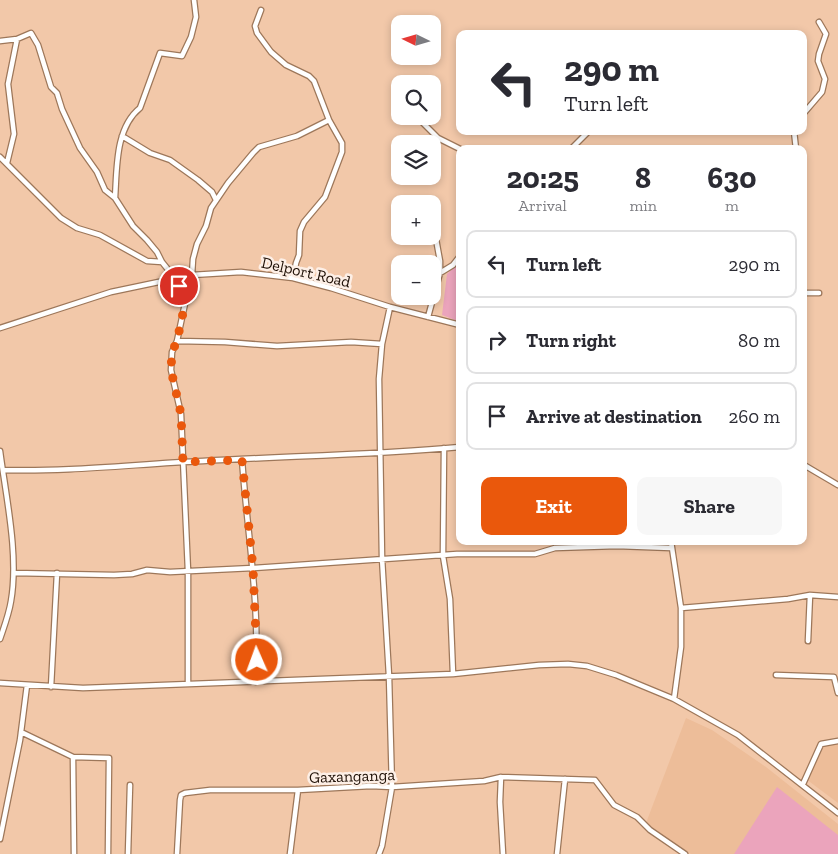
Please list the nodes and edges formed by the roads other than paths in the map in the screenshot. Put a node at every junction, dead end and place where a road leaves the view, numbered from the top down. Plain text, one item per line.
1 (194, 0) edge
2 (260, 10) dead end
3 (819, 22) dead end
4 (18, 39) junction
5 (0, 41) edge
6 (807, 110) edge
7 (329, 120) junction
8 (425, 125) edge
9 (585, 135) edge
10 (122, 136) junction
11 (575, 145) edge
12 (456, 147) edge
13 (0, 157) edge
14 (7, 163) junction
15 (115, 198) junction
16 (216, 200) junction
17 (456, 261) edge
18 (162, 262) junction
19 (441, 273) edge
20 (192, 275) junction
21 (293, 278) junction
22 (173, 279) junction
23 (819, 293) dead end
24 (807, 294) edge
25 (431, 305) edge
26 (390, 307) junction
27 (428, 317) junction
28 (456, 324) edge
29 (0, 328) edge
30 (177, 341) junction
31 (382, 344) junction
32 (456, 447) edge
33 (444, 448) junction
34 (0, 451) edge
35 (380, 454) junction
36 (242, 460) junction
37 (183, 462) junction
38 (807, 467) edge
39 (2, 470) junction
40 (838, 485) edge
41 (671, 548) joint
42 (443, 556) junction
43 (382, 558) junction
44 (253, 568) junction
45 (188, 571) junction
46 (14, 573) junction
47 (57, 573) junction
48 (810, 594) junction
49 (838, 597) edge
50 (681, 608) junction
51 (0, 639) edge
52 (808, 641) dead end
53 (453, 674) junction
54 (776, 675) dead end
55 (388, 676) junction
56 (255, 682) junction
57 (0, 683) edge
58 (188, 683) junction
59 (27, 685) junction
60 (51, 687) junction
61 (838, 693) edge
62 (674, 699) junction
63 (21, 732) junction
64 (838, 741) edge
65 (73, 756) junction
66 (501, 777) junction
67 (565, 779) junction
68 (803, 784) junction
69 (130, 785) dead end
70 (392, 787) junction
71 (298, 790) junction
72 (838, 813) edge
73 (0, 839) edge
74 (74, 854) edge
75 (108, 854) edge
76 (128, 854) edge
77 (177, 854) edge
78 (290, 854) edge
79 (379, 854) edge
80 (503, 854) edge
81 (557, 854) edge
82 (685, 854) edge

1 - 10 street
2 - 7 street
3 - 6 street
4 - 5 street
4 - 14 street
4 - 15 street
7 - 16 street
7 - 21 street
8 - 12 street
9 - 11 street
10 - 15 street
10 - 16 street
13 - 14 street
14 - 18 street
15 - 18 street
16 - 20 street
17 - 19 street
18 - 22 street
20 - 21 street, Delport Road
20 - 22 street, Delport Road
21 - 26 street, Delport Road
22 - 29 street, Delport Road
22 - 30 street
23 - 24 street
25 - 27 street
26 - 27 street, Delport Road
26 - 31 street
27 - 28 street, Delport Road
30 - 31 street
30 - 37 street
31 - 35 street
32 - 33 street
33 - 35 street
33 - 42 street
34 - 39 street
35 - 36 street
35 - 43 street
36 - 37 street
36 - 44 street
37 - 39 street
37 - 45 street
38 - 40 street
39 - 46 street
41 - 42 street
41 - 50 street
42 - 43 street
42 - 53 street
43 - 44 street
43 - 55 street
44 - 45 street
44 - 56 street
45 - 47 street
45 - 58 street
46 - 47 street
46 - 51 street
47 - 60 street
48 - 49 street
48 - 50 street
48 - 52 street
50 - 62 street
53 - 55 street
53 - 62 street
54 - 61 street
55 - 56 street
55 - 70 street
56 - 58 street
57 - 59 street
58 - 60 street
59 - 60 street
59 - 63 street
62 - 68 street
63 - 65 street
63 - 73 street
64 - 68 street
65 - 74 street
65 - 75 street
66 - 67 street, Gaxanganga
66 - 70 street, Gaxanganga
66 - 80 street
67 - 81 street
67 - 82 street, Gaxanganga
68 - 72 street
69 - 76 street
70 - 71 street, Gaxanganga
70 - 79 street
71 - 77 street, Gaxanganga
71 - 78 street

